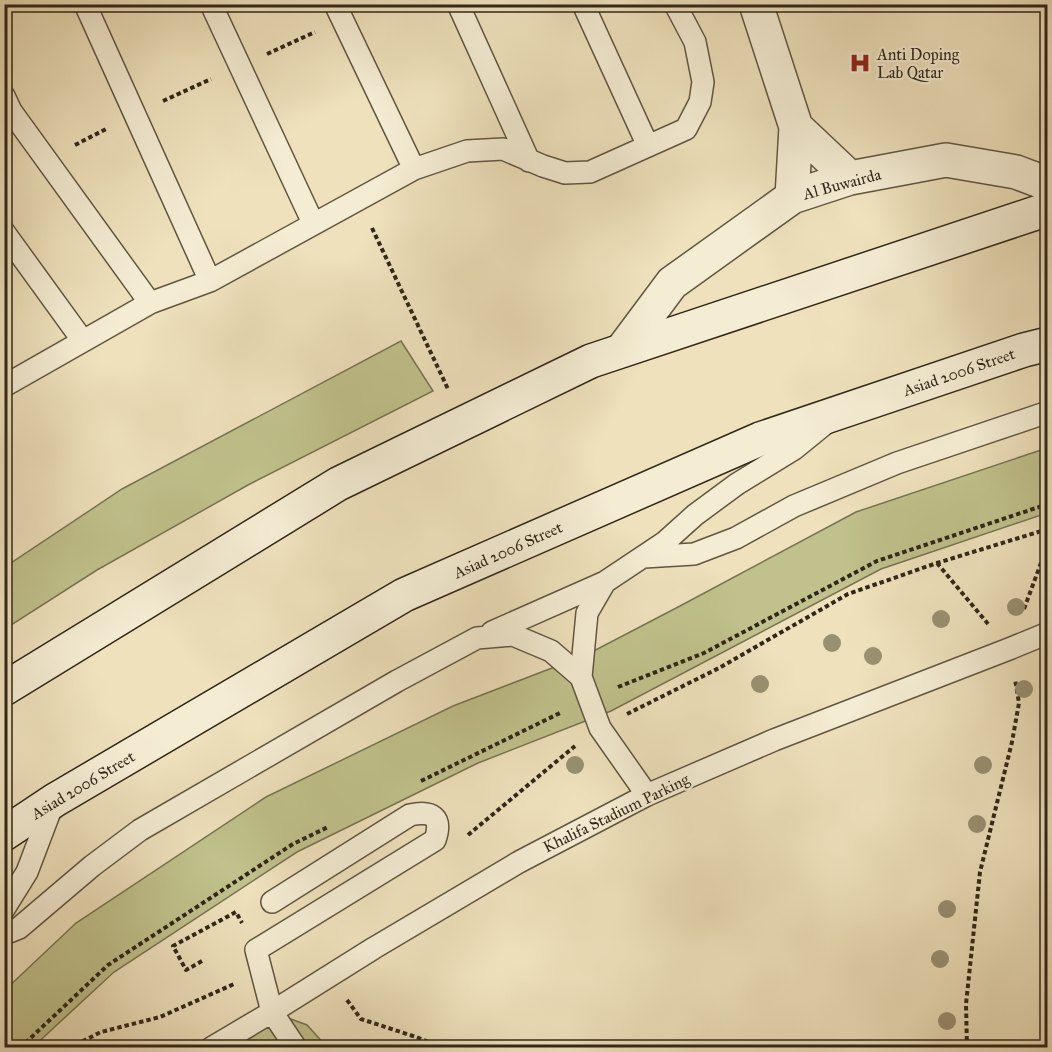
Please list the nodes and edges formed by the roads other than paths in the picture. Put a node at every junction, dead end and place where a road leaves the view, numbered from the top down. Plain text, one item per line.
1 (85, 4) edge
2 (212, 4) edge
3 (335, 4) edge
4 (458, 4) edge
5 (583, 4) edge
6 (675, 4) edge
7 (756, 4) edge
8 (4, 96) edge
9 (796, 128) junction
10 (648, 146) junction
11 (529, 161) junction
12 (414, 168) junction
13 (850, 178) junction
14 (1047, 184) edge
15 (792, 197) junction
16 (1047, 209) edge
17 (313, 224) junction
18 (4, 232) edge
19 (210, 281) junction
20 (150, 303) junction
21 (83, 341) junction
22 (1047, 344) edge
23 (622, 350) junction
24 (4, 386) edge
25 (1047, 411) edge
26 (841, 412) junction
27 (640, 557) junction
28 (604, 582) junction
29 (1047, 633) edge
30 (477, 638) junction
31 (581, 677) junction
32 (4, 689) edge
33 (647, 795) junction
34 (55, 800) junction
35 (4, 834) edge
36 (272, 902) dead end
37 (4, 909) edge
38 (4, 934) edge
39 (272, 1012) junction
40 (211, 1047) edge
41 (296, 1047) edge

1 - 19 lane
2 - 17 lane
3 - 12 lane
4 - 11 lane
5 - 10 lane
6 - 10 lane
7 - 9 main road
8 - 20 lane
9 - 13 main road
9 - 15 main road
10 - 11 lane
11 - 12 lane
12 - 17 lane
13 - 14 main road, Al Buwairda
13 - 15 main road, Al Buwairda
15 - 23 main road, Al Buwairda
16 - 23 main road
17 - 19 lane
18 - 21 lane
19 - 20 lane
20 - 21 lane
21 - 24 lane
22 - 26 main road, Asiad 2006 Street
23 - 32 main road
25 - 27 lane
26 - 27 lane
26 - 34 main road, Asiad 2006 Street
27 - 28 lane
28 - 30 lane
28 - 31 lane
29 - 33 lane, Khalifa Stadium Parking
30 - 31 lane
30 - 38 lane
31 - 33 lane
33 - 39 lane, Khalifa Stadium Parking
34 - 35 main road, Asiad 2006 Street
34 - 37 lane
36 - 39 lane
39 - 40 lane, Khalifa Stadium Parking
39 - 41 lane

